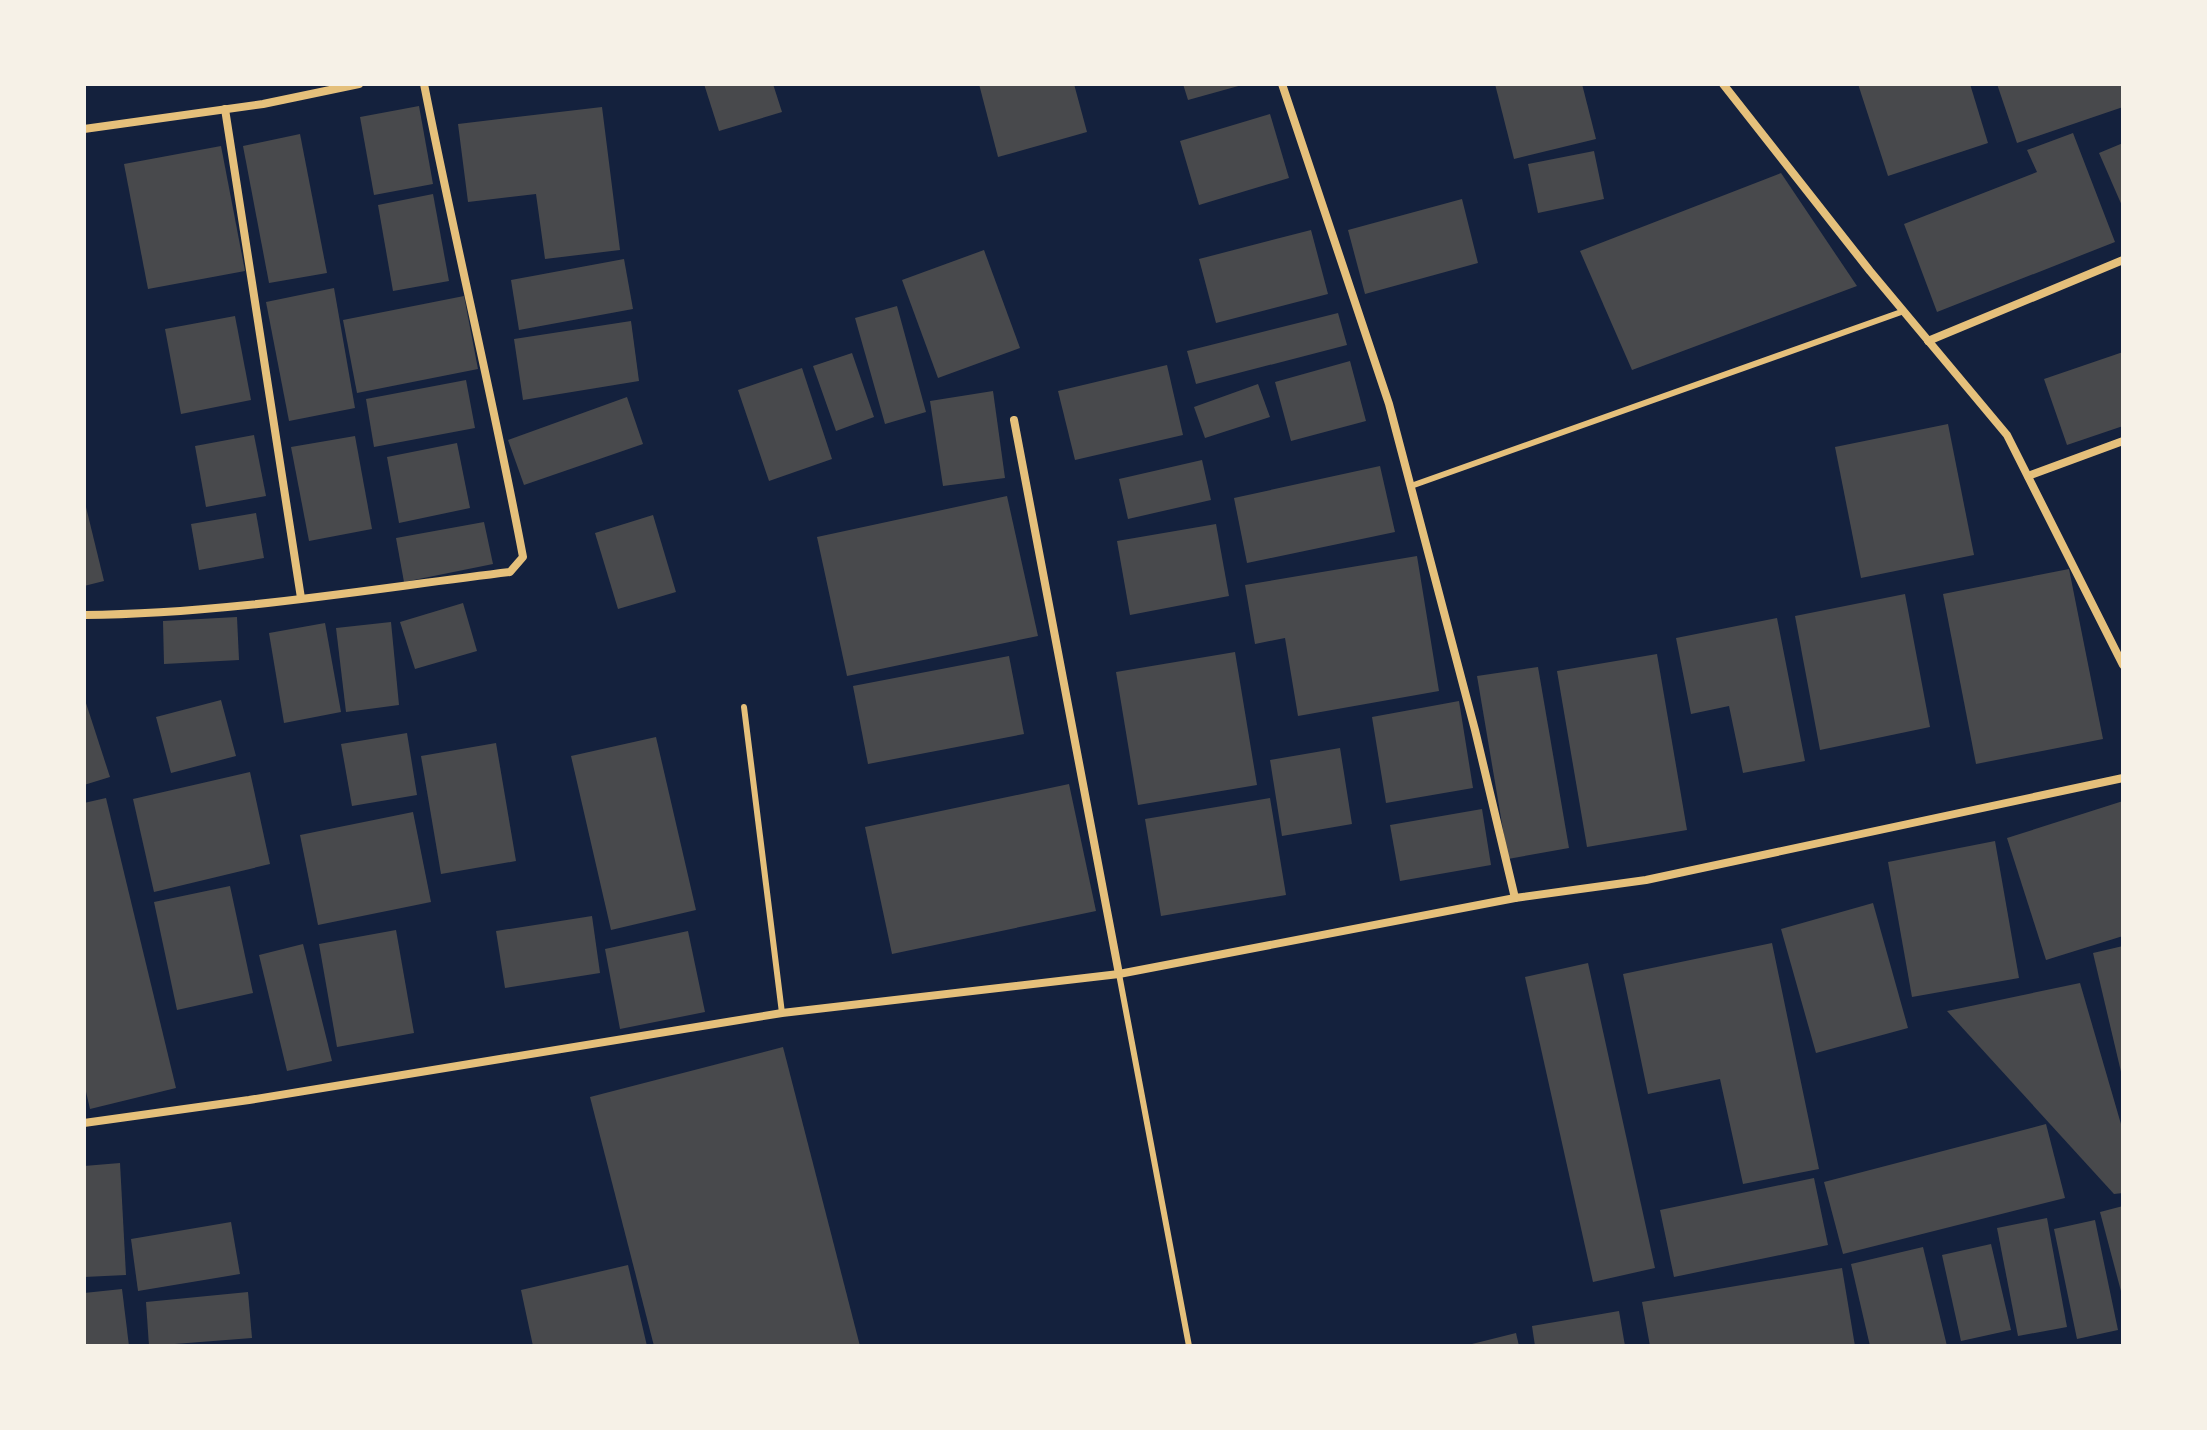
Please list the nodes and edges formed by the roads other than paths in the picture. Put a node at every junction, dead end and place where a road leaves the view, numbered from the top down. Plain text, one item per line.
1 (359, 84) edge
2 (424, 84) edge
3 (1282, 84) edge
4 (1723, 84) edge
5 (225, 109) junction
6 (84, 129) edge
7 (2123, 260) edge
8 (1904, 311) junction
9 (1928, 341) junction
10 (1014, 420) dead end
11 (2123, 441) edge
12 (2028, 476) junction
13 (1411, 486) junction
14 (301, 598) junction
15 (84, 615) edge
16 (2123, 665) edge
17 (744, 707) dead end
18 (2123, 778) edge
19 (1515, 898) junction
20 (1119, 974) junction
21 (782, 1013) junction
22 (84, 1123) edge
23 (1189, 1346) edge

1 - 5 street
2 - 14 street
3 - 13 street
4 - 8 street
5 - 6 street
5 - 14 street
7 - 9 street
8 - 9 street
8 - 13 lane
9 - 12 street
10 - 20 street
11 - 12 street
12 - 16 street
13 - 19 street
14 - 15 street
17 - 21 lane
18 - 19 street
19 - 20 street
20 - 21 street
20 - 23 lane
21 - 22 street

